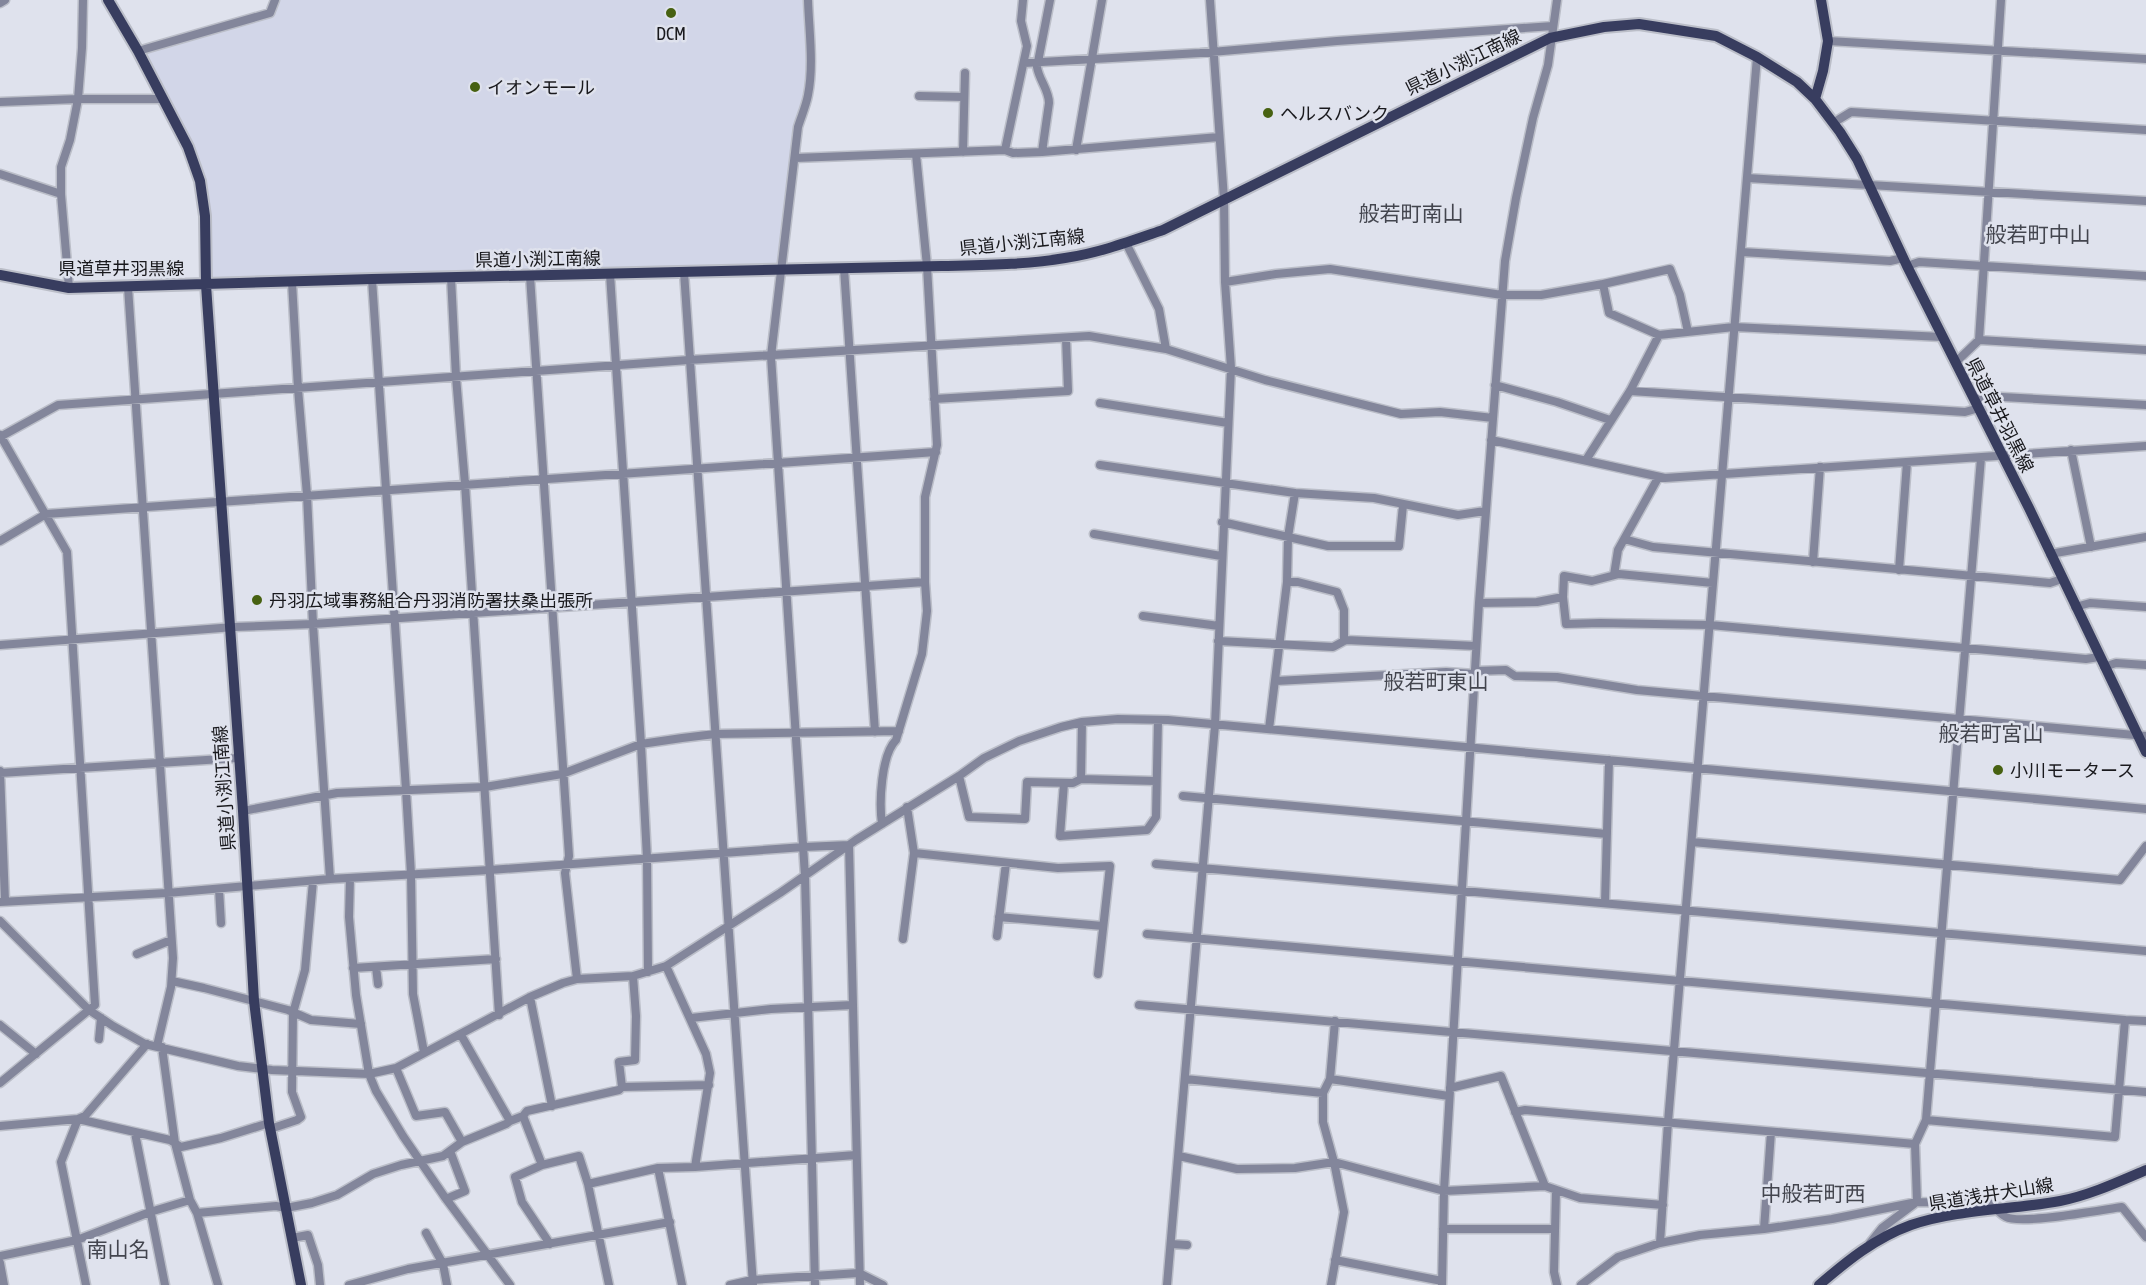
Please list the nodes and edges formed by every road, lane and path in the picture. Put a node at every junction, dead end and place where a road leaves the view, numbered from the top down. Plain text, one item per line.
1 (83, 0) edge
2 (108, 0) edge
3 (275, 0) edge
4 (808, 0) edge
5 (1023, 0) edge
6 (1050, 0) edge
7 (1102, 0) edge
8 (1210, 0) edge
9 (1557, 0) edge
10 (1821, 0) edge
11 (2001, 0) edge
12 (1553, 26) junction
13 (1550, 38) junction
14 (1828, 41) junction
15 (1998, 50) junction
16 (138, 51) junction
17 (1214, 51) junction
18 (1757, 57) junction
19 (1090, 59) junction
20 (2146, 59) edge
21 (1024, 63) junction
22 (1038, 63) junction
23 (965, 73) dead end
24 (919, 96) dead end
25 (964, 97) junction
26 (78, 99) junction
27 (163, 99) junction
28 (1815, 99) junction
29 (0, 102) edge
30 (1993, 121) junction
31 (1833, 123) junction
32 (2146, 130) edge
33 (1219, 137) junction
34 (1005, 150) junction
35 (1076, 150) junction
36 (963, 152) junction
37 (1042, 152) junction
38 (916, 154) junction
39 (795, 158) junction
40 (0, 174) edge
41 (1747, 178) junction
42 (1870, 186) junction
43 (1989, 192) junction
44 (61, 194) junction
45 (1224, 198) junction
46 (2146, 201) edge
47 (1126, 243) junction
48 (1741, 252) junction
49 (1905, 262) junction
50 (927, 266) junction
51 (1985, 266) junction
52 (844, 268) junction
53 (782, 270) junction
54 (684, 272) junction
55 (609, 274) junction
56 (0, 276) edge
57 (530, 276) junction
58 (2146, 276) edge
59 (451, 277) junction
60 (372, 279) junction
61 (292, 282) junction
62 (1225, 282) junction
63 (1603, 284) junction
64 (206, 285) junction
65 (128, 287) junction
66 (69, 288) junction
67 (1502, 295) junction
68 (1734, 327) junction
69 (1688, 332) junction
70 (1659, 335) junction
71 (1942, 337) junction
72 (1066, 338) junction
73 (1979, 340) junction
74 (930, 345) junction
75 (1166, 349) junction
76 (850, 350) junction
77 (2146, 350) edge
78 (771, 356) junction
79 (689, 360) junction
80 (1956, 362) junction
81 (615, 366) junction
82 (1231, 368) junction
83 (536, 372) junction
84 (456, 377) junction
85 (378, 383) junction
86 (1495, 385) junction
87 (298, 389) junction
88 (1630, 391) junction
89 (214, 394) junction
90 (1729, 396) junction
91 (135, 399) junction
92 (934, 399) junction
93 (1100, 403) dead end
94 (1977, 404) junction
95 (2146, 405) edge
96 (1492, 418) junction
97 (1610, 420) junction
98 (1228, 423) junction
99 (0, 436) edge
100 (1491, 440) junction
101 (2146, 446) edge
102 (2071, 450) junction
103 (936, 452) junction
104 (2001, 455) junction
105 (857, 457) junction
106 (1981, 458) junction
107 (1586, 460) junction
108 (777, 462) junction
109 (1907, 462) junction
110 (1100, 465) dead end
111 (1820, 467) junction
112 (697, 469) junction
113 (622, 473) junction
114 (1722, 476) junction
115 (1658, 478) junction
116 (543, 480) junction
117 (1224, 482) junction
118 (465, 484) junction
119 (385, 491) junction
120 (1295, 493) junction
121 (307, 495) junction
122 (221, 502) junction
123 (1403, 505) junction
124 (143, 507) junction
125 (1485, 511) junction
126 (46, 514) junction
127 (1222, 522) junction
128 (1094, 534) dead end
129 (1288, 537) junction
130 (2146, 537) edge
131 (1624, 539) junction
132 (0, 541) edge
133 (2091, 547) junction
134 (1716, 553) junction
135 (2050, 554) junction
136 (1221, 556) junction
137 (1813, 562) junction
138 (1899, 570) junction
139 (1614, 575) junction
140 (1971, 577) junction
141 (2062, 579) junction
142 (925, 582) junction
143 (1287, 582) junction
144 (1713, 583) junction
145 (866, 586) junction
146 (786, 591) junction
147 (705, 597) junction
148 (1563, 597) junction
149 (632, 602) junction
150 (1479, 603) junction
151 (552, 607) junction
152 (2075, 607) junction
153 (2146, 607) edge
154 (472, 613) junction
155 (1143, 616) dead end
156 (394, 618) junction
157 (313, 624) junction
158 (1710, 625) junction
159 (1219, 626) junction
160 (229, 628) junction
161 (150, 634) junction
162 (71, 640) junction
163 (1218, 641) junction
164 (1344, 641) junction
165 (1280, 643) junction
166 (0, 645) edge
167 (1476, 646) junction
168 (1965, 649) junction
169 (2102, 662) junction
170 (2146, 665) edge
171 (1475, 672) junction
172 (1276, 681) junction
173 (1704, 697) junction
174 (1960, 720) junction
175 (1158, 721) junction
176 (1082, 722) junction
177 (1215, 726) junction
178 (1269, 729) junction
179 (899, 731) junction
180 (874, 732) junction
181 (715, 734) junction
182 (795, 734) junction
183 (2142, 735) edge
184 (641, 744) junction
185 (1470, 748) junction
186 (2146, 752) edge
187 (238, 758) junction
188 (1609, 760) junction
189 (158, 762) junction
190 (80, 767) junction
191 (1698, 768) junction
192 (0, 772) edge
193 (562, 774) junction
194 (959, 776) junction
195 (1081, 779) junction
196 (1156, 781) junction
197 (1064, 783) junction
198 (485, 787) junction
199 (406, 790) junction
200 (1954, 791) junction
201 (326, 794) junction
202 (1183, 796) dead end
203 (1209, 799) junction
204 (907, 807) junction
205 (2146, 809) edge
206 (243, 811) junction
207 (1466, 821) junction
208 (882, 824) junction
209 (1607, 834) junction
210 (1692, 842) junction
211 (849, 845) junction
212 (2146, 846) edge
213 (804, 847) junction
214 (722, 853) junction
215 (914, 853) junction
216 (647, 858) junction
217 (1006, 863) junction
218 (1155, 864) dead end
219 (1948, 864) junction
220 (567, 865) junction
221 (490, 870) junction
222 (1204, 870) junction
223 (411, 874) junction
224 (805, 876) junction
225 (350, 878) junction
226 (330, 879) junction
227 (313, 881) junction
228 (246, 886) junction
229 (219, 889) junction
230 (1461, 892) junction
231 (167, 893) junction
232 (88, 896) junction
233 (3, 902) edge
234 (1605, 903) junction
235 (1686, 909) junction
236 (999, 917) junction
237 (0, 921) edge
238 (221, 923) dead end
239 (1103, 926) junction
240 (728, 927) junction
241 (1942, 933) junction
242 (1147, 934) dead end
243 (997, 936) dead end
244 (1197, 938) junction
245 (903, 939) dead end
246 (171, 940) junction
247 (2146, 951) edge
248 (137, 954) dead end
249 (496, 959) junction
250 (1457, 961) junction
251 (413, 965) junction
252 (666, 966) junction
253 (376, 967) junction
254 (353, 968) junction
255 (648, 972) junction
256 (1098, 974) dead end
257 (633, 976) junction
258 (577, 979) junction
259 (172, 981) junction
260 (1680, 981) junction
261 (378, 984) dead end
262 (530, 998) junction
263 (254, 1001) junction
264 (1936, 1004) junction
265 (853, 1005) junction
266 (1139, 1005) dead end
267 (809, 1006) junction
268 (1191, 1009) junction
269 (89, 1010) junction
270 (293, 1013) junction
271 (734, 1013) junction
272 (499, 1015) junction
273 (101, 1018) junction
274 (691, 1018) junction
275 (2125, 1020) junction
276 (1335, 1022) junction
277 (2146, 1022) edge
278 (362, 1024) junction
279 (0, 1025) edge
280 (1453, 1032) junction
281 (461, 1035) junction
282 (99, 1039) dead end
283 (147, 1044) junction
284 (160, 1047) junction
285 (1674, 1051) junction
286 (424, 1052) junction
287 (36, 1054) junction
288 (396, 1068) junction
289 (261, 1069) junction
290 (291, 1071) junction
291 (369, 1074) junction
292 (1930, 1074) junction
293 (1185, 1079) junction
294 (1330, 1079) junction
295 (0, 1083) edge
296 (709, 1085) junction
297 (622, 1087) junction
298 (2120, 1090) junction
299 (1450, 1092) junction
300 (2146, 1092) edge
301 (1323, 1093) junction
302 (552, 1106) junction
303 (1515, 1112) junction
304 (524, 1116) junction
305 (78, 1119) junction
306 (1926, 1119) junction
307 (510, 1121) junction
308 (1668, 1122) junction
309 (0, 1126) edge
310 (269, 1126) junction
311 (1771, 1132) junction
312 (135, 1133) junction
313 (462, 1142) junction
314 (175, 1143) junction
315 (1915, 1144) junction
316 (450, 1151) junction
317 (856, 1155) junction
318 (1179, 1156) junction
319 (811, 1157) junction
320 (420, 1160) junction
321 (1334, 1162) junction
322 (746, 1163) junction
323 (542, 1166) junction
324 (695, 1167) junction
325 (658, 1168) junction
326 (2146, 1170) edge
327 (588, 1184) junction
328 (1545, 1186) junction
329 (1556, 1190) junction
330 (1444, 1191) junction
331 (447, 1199) junction
332 (190, 1200) junction
333 (1917, 1202) junction
334 (1663, 1205) junction
335 (286, 1208) junction
336 (1996, 1210) junction
337 (150, 1212) junction
338 (197, 1213) junction
339 (670, 1222) junction
340 (1443, 1228) junction
341 (1554, 1229) junction
342 (1764, 1229) junction
343 (2144, 1231) edge
344 (426, 1233) dead end
345 (599, 1235) junction
346 (292, 1239) junction
347 (77, 1240) junction
348 (1660, 1243) junction
349 (550, 1244) junction
350 (1171, 1244) junction
351 (1187, 1245) dead end
352 (1868, 1246) junction
353 (489, 1255) junction
354 (0, 1256) edge
355 (1335, 1260) junction
356 (0, 1263) edge
357 (442, 1264) junction
358 (860, 1273) junction
359 (815, 1275) junction
360 (374, 1282) edge
361 (752, 1283) edge
362 (1442, 1283) edge
363 (4, 1285) edge
364 (86, 1285) edge
365 (165, 1285) edge
366 (218, 1285) edge
367 (301, 1285) edge
368 (320, 1285) edge
369 (349, 1285) edge
370 (447, 1285) edge
371 (510, 1285) edge
372 (609, 1285) edge
373 (682, 1285) edge
374 (730, 1285) edge
375 (815, 1285) edge
376 (860, 1285) edge
377 (883, 1285) edge
378 (1167, 1285) edge
379 (1331, 1285) edge
380 (1557, 1285) edge
381 (1581, 1285) edge
382 (1819, 1285) edge

1 - 26 street
2 - 16 main road, 県道小渕江南線
3 - 16 street
4 - 39 street
5 - 21 street
6 - 22 street
7 - 19 street
8 - 17 street
9 - 12 street
10 - 14 main road
11 - 15 street
12 - 13 street
12 - 17 street
13 - 18 main road, 県道小渕江南線
13 - 45 main road, 県道小渕江南線
13 - 67 street
14 - 15 street
14 - 28 main road
15 - 20 street
15 - 30 street
16 - 27 main road, 県道小渕江南線
17 - 19 street
17 - 33 street
18 - 28 main road, 県道小渕江南線
18 - 41 street
19 - 22 street
19 - 35 street
21 - 22 street
21 - 34 street
22 - 37 street
23 - 25 street
24 - 25 street
25 - 36 street
26 - 27 street
26 - 29 street
26 - 44 street
27 - 64 main road, 県道小渕江南線
28 - 31 main road, 県道草井羽黒線
30 - 31 street
30 - 32 street
30 - 43 street
31 - 42 main road, 県道草井羽黒線
33 - 35 street
33 - 45 street
34 - 36 street
34 - 37 street
35 - 37 street
36 - 38 street
38 - 39 street
38 - 50 street
39 - 53 street
40 - 44 street
41 - 42 street
41 - 48 street
42 - 43 street
42 - 49 main road, 県道草井羽黒線
43 - 46 street
43 - 51 street
44 - 66 street
45 - 47 main road, 県道小渕江南線
45 - 62 street
47 - 50 main road, 県道小渕江南線
47 - 75 street
48 - 49 street
48 - 68 street
49 - 51 street
49 - 71 main road, 県道草井羽黒線
50 - 52 main road, 県道小渕江南線
50 - 74 street
51 - 58 street
51 - 73 street
52 - 53 main road, 県道小渕江南線
52 - 76 street
53 - 54 main road, 県道小渕江南線
53 - 78 street
54 - 55 main road, 県道小渕江南線
54 - 79 street
55 - 57 main road, 県道小渕江南線
55 - 81 street
56 - 66 main road, 県道草井羽黒線
57 - 59 main road, 県道小渕江南線
57 - 83 street
59 - 60 main road, 県道小渕江南線
59 - 84 street
60 - 61 main road, 県道小渕江南線
60 - 85 street
61 - 64 main road, 県道小渕江南線
61 - 87 street
62 - 67 street
62 - 82 street
63 - 67 street
63 - 69 street
63 - 70 street
64 - 65 main road, 県道草井羽黒線
64 - 89 main road, 県道小渕江南線
65 - 66 main road, 県道草井羽黒線
65 - 91 street
67 - 86 street
68 - 69 street
68 - 71 street
68 - 90 street
69 - 70 street
70 - 88 street
71 - 80 main road, 県道草井羽黒線
72 - 74 street
72 - 75 street
72 - 92 street
73 - 77 street
73 - 80 street
74 - 76 street
74 - 92 street
75 - 82 street
76 - 78 street
76 - 105 street
78 - 79 street
78 - 108 street
79 - 81 street
79 - 112 street
80 - 94 main road, 県道草井羽黒線
81 - 83 street
81 - 113 street
82 - 96 street
82 - 98 street
83 - 84 street
83 - 116 street
84 - 85 street
84 - 118 street
85 - 87 street
85 - 119 street
86 - 96 street
86 - 97 street
87 - 89 street
87 - 121 street
88 - 90 street
88 - 97 street
89 - 91 street
89 - 122 main road, 県道小渕江南線
90 - 94 street
90 - 114 street
91 - 99 street
91 - 124 street
92 - 103 street
93 - 98 street
94 - 95 street
94 - 104 main road, 県道草井羽黒線
96 - 100 street
97 - 107 street
98 - 117 street
99 - 126 street
100 - 107 street
100 - 125 street
101 - 102 street
102 - 104 street
102 - 133 street
103 - 105 street
103 - 142 street
104 - 106 street
104 - 135 main road, 県道草井羽黒線
105 - 108 street
105 - 145 street
106 - 109 street
106 - 140 street
107 - 115 street
108 - 112 street
108 - 146 street
109 - 111 street
109 - 138 street
110 - 117 street
111 - 114 street
111 - 137 street
112 - 113 street
112 - 147 street
113 - 116 street
113 - 149 street
114 - 115 street
114 - 134 street
115 - 131 street
116 - 118 street
116 - 151 street
117 - 120 street
117 - 127 street
118 - 119 street
118 - 154 street
119 - 121 street
119 - 156 street
120 - 123 street
120 - 129 street
121 - 122 street
121 - 157 street
122 - 124 street
122 - 160 main road, 県道小渕江南線
123 - 125 street
123 - 129 street
124 - 126 street
124 - 161 street
125 - 150 street
126 - 132 street
126 - 162 street
127 - 129 street
127 - 136 street
128 - 136 street
129 - 143 street
130 - 133 street
131 - 134 street
131 - 139 street
133 - 135 street
134 - 137 street
134 - 144 street
135 - 141 main road, 県道草井羽黒線
136 - 159 street
137 - 138 street
138 - 140 street
139 - 144 street
139 - 148 street
140 - 141 street
140 - 168 street
141 - 152 main road, 県道草井羽黒線
142 - 145 street
142 - 179 street
143 - 164 street
143 - 165 street
144 - 158 street
145 - 146 street
145 - 180 street
146 - 147 street
146 - 182 street
147 - 149 street
147 - 181 street
148 - 150 street
148 - 158 street
149 - 151 street
149 - 184 street
150 - 167 street
151 - 154 street
151 - 193 street
152 - 153 street
152 - 169 main road, 県道草井羽黒線
154 - 156 street
154 - 198 street
155 - 159 street
156 - 157 street
156 - 199 street
157 - 160 street
157 - 201 street
158 - 168 street
158 - 173 street
159 - 163 street
160 - 161 street
160 - 187 main road, 県道小渕江南線
161 - 162 street
161 - 189 street
162 - 166 street
162 - 190 street
163 - 165 street
163 - 177 street
164 - 165 street
164 - 167 street
165 - 172 street
167 - 171 street
168 - 169 street
168 - 174 street
169 - 170 street
169 - 183 main road, 県道草井羽黒線
171 - 172 street
171 - 173 street
171 - 185 street
172 - 178 street
173 - 174 street
173 - 191 street
174 - 183 street
174 - 200 street
175 - 176 street
175 - 177 street
175 - 196 street
176 - 194 street
176 - 195 street
177 - 178 street
177 - 203 street
178 - 185 street
179 - 180 street
179 - 208 street
180 - 182 street
181 - 182 street
181 - 184 street
181 - 214 street
182 - 213 street
183 - 186 main road, 県道草井羽黒線
184 - 193 street
184 - 216 street
185 - 188 street
185 - 207 street
187 - 189 street
187 - 206 main road, 県道小渕江南線
188 - 191 street
188 - 209 street
189 - 190 street
189 - 231 street
190 - 192 street
190 - 232 street
191 - 200 street
191 - 210 street
192 - 233 street
193 - 198 street
193 - 220 street
194 - 197 street
194 - 204 street
195 - 196 street
195 - 197 street
196 - 197 street
198 - 199 street
198 - 221 street
199 - 201 street
199 - 223 street
200 - 205 street
200 - 219 street
201 - 206 street
201 - 226 street
202 - 203 street
203 - 207 street
203 - 222 street
204 - 208 street
204 - 215 street
206 - 228 main road, 県道小渕江南線
207 - 209 street
207 - 230 street
208 - 211 street
209 - 234 street
210 - 219 street
210 - 235 street
211 - 213 street
211 - 224 street
211 - 265 street
212 - 219 street
213 - 214 street
213 - 224 street
214 - 216 street
214 - 240 street
215 - 217 street
215 - 245 street
216 - 220 street
216 - 255 street
217 - 236 street
217 - 239 street
218 - 222 street
219 - 241 street
220 - 221 street
220 - 258 street
221 - 223 street
221 - 249 street
222 - 230 street
222 - 244 street
223 - 225 street
223 - 251 street
224 - 240 street
224 - 267 street
225 - 226 street
225 - 254 street
226 - 227 street
227 - 228 street
227 - 270 street
228 - 229 street
228 - 263 main road, 県道小渕江南線
229 - 231 street
229 - 238 street
230 - 234 street
230 - 250 street
231 - 232 street
231 - 246 street
232 - 233 street
232 - 269 street
234 - 235 street
235 - 241 street
235 - 260 street
236 - 239 street
236 - 243 street
237 - 269 street
239 - 256 street
240 - 252 street
240 - 271 street
241 - 247 street
241 - 264 street
242 - 244 street
244 - 250 street
244 - 268 street
246 - 248 street
246 - 259 street
249 - 251 street
249 - 272 street
250 - 260 street
250 - 280 street
251 - 253 street
251 - 286 street
252 - 255 street
252 - 274 street
253 - 254 street
253 - 261 street
254 - 278 street
255 - 257 street
257 - 258 street
257 - 297 street
258 - 262 street
259 - 263 street
259 - 284 street
260 - 264 street
260 - 285 street
262 - 272 street
262 - 302 street
263 - 270 street
263 - 289 main road, 県道小渕江南線
264 - 275 street
264 - 292 street
265 - 267 street
265 - 317 street
266 - 268 street
267 - 271 street
267 - 319 street
268 - 276 street
268 - 293 street
269 - 273 street
269 - 287 street
270 - 278 street
270 - 290 street
271 - 274 street
271 - 322 street
272 - 281 street
273 - 282 street
273 - 283 street
274 - 296 street
275 - 277 street
275 - 298 street
276 - 280 street
276 - 294 street
278 - 291 street
279 - 287 street
280 - 285 street
280 - 299 street
281 - 286 street
281 - 307 street
283 - 284 street
283 - 305 street
284 - 289 street
284 - 314 street
285 - 292 street
285 - 308 street
286 - 288 street
287 - 295 street
288 - 291 street
288 - 313 street
289 - 290 street
289 - 310 main road, 県道小渕江南線
290 - 291 street
290 - 310 street
291 - 320 street
292 - 298 street
292 - 306 street
293 - 301 street
293 - 318 street
294 - 299 street
294 - 301 street
296 - 297 street
296 - 324 street
297 - 302 street
298 - 300 street
298 - 306 street
299 - 303 street
299 - 330 street
301 - 321 street
302 - 304 street
303 - 308 street
303 - 328 street
304 - 307 street
304 - 323 street
305 - 309 street
305 - 312 street
305 - 347 street
306 - 315 street
307 - 313 street
308 - 311 street
308 - 334 street
310 - 314 street
310 - 335 main road, 県道小渕江南線
311 - 315 street
311 - 342 street
312 - 314 street
312 - 337 street
313 - 316 street
314 - 332 street
315 - 333 street
316 - 320 street
316 - 331 street
317 - 319 street
317 - 358 street
318 - 321 street
318 - 350 street
319 - 322 street
319 - 359 street
320 - 331 street
320 - 335 street
321 - 330 street
321 - 355 street
322 - 324 street
322 - 361 street
323 - 327 street
323 - 349 street
324 - 325 street
325 - 327 street
325 - 339 street
326 - 336 main road, 県道浅井犬山線
327 - 345 street
328 - 329 street
328 - 330 street
329 - 334 street
329 - 341 street
330 - 340 street
331 - 353 street
332 - 337 street
332 - 338 street
333 - 336 street
333 - 342 street
333 - 352 street
334 - 348 street
335 - 338 street
335 - 346 main road, 県道小渕江南線
336 - 343 street
336 - 352 main road, 県道浅井犬山線
337 - 347 street
337 - 365 street
338 - 366 street
339 - 345 street
339 - 373 street
340 - 341 street
340 - 362 street
341 - 380 street
342 - 348 street
344 - 357 street
345 - 349 street
345 - 372 street
346 - 367 main road, 県道小渕江南線
346 - 368 street
347 - 354 street
347 - 364 street
348 - 381 street
349 - 353 street
350 - 351 street
350 - 378 street
352 - 382 main road, 県道浅井犬山線
353 - 357 street
353 - 371 street
355 - 362 street
355 - 379 street
356 - 363 street
357 - 360 street
357 - 370 street
358 - 359 street
358 - 376 street
358 - 377 street
359 - 361 street
359 - 375 street
360 - 369 street
361 - 374 street

